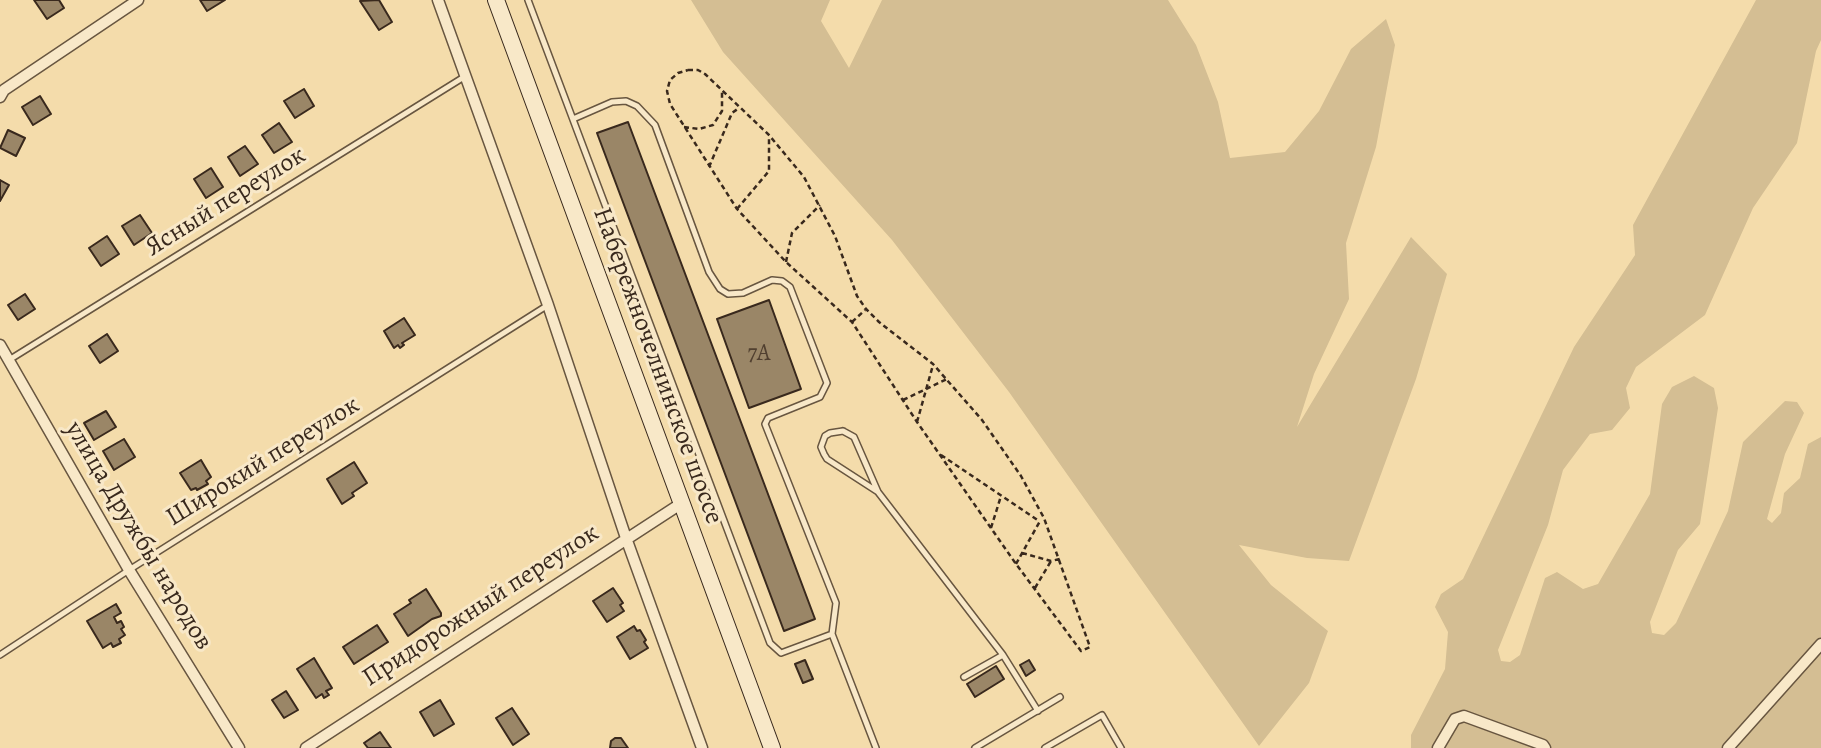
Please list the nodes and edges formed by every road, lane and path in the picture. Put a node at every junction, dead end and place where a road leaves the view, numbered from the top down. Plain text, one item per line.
1 (138, 0) edge
2 (438, 0) edge
3 (496, 0) edge
4 (528, 0) edge
5 (464, 77) junction
6 (722, 90) junction
7 (0, 97) edge
8 (740, 108) junction
9 (573, 119) junction
10 (684, 127) junction
11 (769, 135) junction
12 (709, 167) junction
13 (820, 205) junction
14 (737, 209) junction
15 (786, 261) junction
16 (548, 305) junction
17 (866, 309) junction
18 (852, 322) junction
19 (0, 345) edge
20 (8, 360) junction
21 (933, 364) junction
22 (947, 379) junction
23 (926, 389) junction
24 (903, 400) junction
25 (917, 422) junction
26 (939, 453) junction
27 (878, 492) junction
28 (1001, 496) junction
29 (682, 503) junction
30 (1044, 518) junction
31 (1039, 521) junction
32 (990, 528) junction
33 (626, 538) junction
34 (1022, 553) junction
35 (1060, 559) junction
36 (1051, 561) junction
37 (1016, 564) junction
38 (128, 570) junction
39 (1035, 589) junction
40 (832, 634) junction
41 (1821, 644) edge
42 (1003, 654) junction
43 (0, 655) edge
44 (964, 677) dead end
45 (1060, 697) dead end
46 (1038, 710) junction
47 (239, 748) edge
48 (306, 748) edge
49 (702, 748) edge
50 (772, 748) edge
51 (876, 748) edge
52 (975, 748) edge
53 (1045, 748) edge
54 (1121, 748) edge
55 (1438, 748) edge
56 (1545, 748) edge
57 (1728, 748) edge

1 - 7 street
2 - 5 street
3 - 29 main road, Набережночелнинское шоссе
4 - 9 lane
5 - 16 street
5 - 20 lane, Ясный переулок
6 - 8 path
6 - 10 path
6 - 10 path
8 - 11 path
8 - 12 path
9 - 40 lane
9 - 40 lane
10 - 12 path
11 - 13 path
11 - 14 path
12 - 14 path
13 - 15 path
13 - 17 path
14 - 15 path
15 - 18 path
16 - 33 street
16 - 38 lane, Широкий переулок
17 - 18 path
17 - 21 path
18 - 24 path
19 - 20 street, улица Дружбы народов
20 - 38 street, улица Дружбы народов
21 - 22 path
21 - 23 path
22 - 23 path
22 - 30 path
23 - 24 path
23 - 25 path
24 - 25 path
25 - 26 path
26 - 28 path
26 - 32 path
27 - 27 lane
27 - 42 lane
28 - 31 path
28 - 32 path
29 - 33 street, Придорожный переулок
29 - 50 main road, Набережночелнинское шоссе
30 - 31 path
30 - 35 path
31 - 34 path
32 - 37 path
33 - 48 street, Придорожный переулок
33 - 49 street
34 - 36 path
34 - 37 path
35 - 36 path
35 - 39 path
36 - 39 path
37 - 39 path
38 - 43 lane, Широкий переулок
38 - 47 street, улица Дружбы народов
40 - 51 lane
41 - 57 street
42 - 44 lane
42 - 46 lane
45 - 46 lane
46 - 52 lane
53 - 54 lane
55 - 56 street

